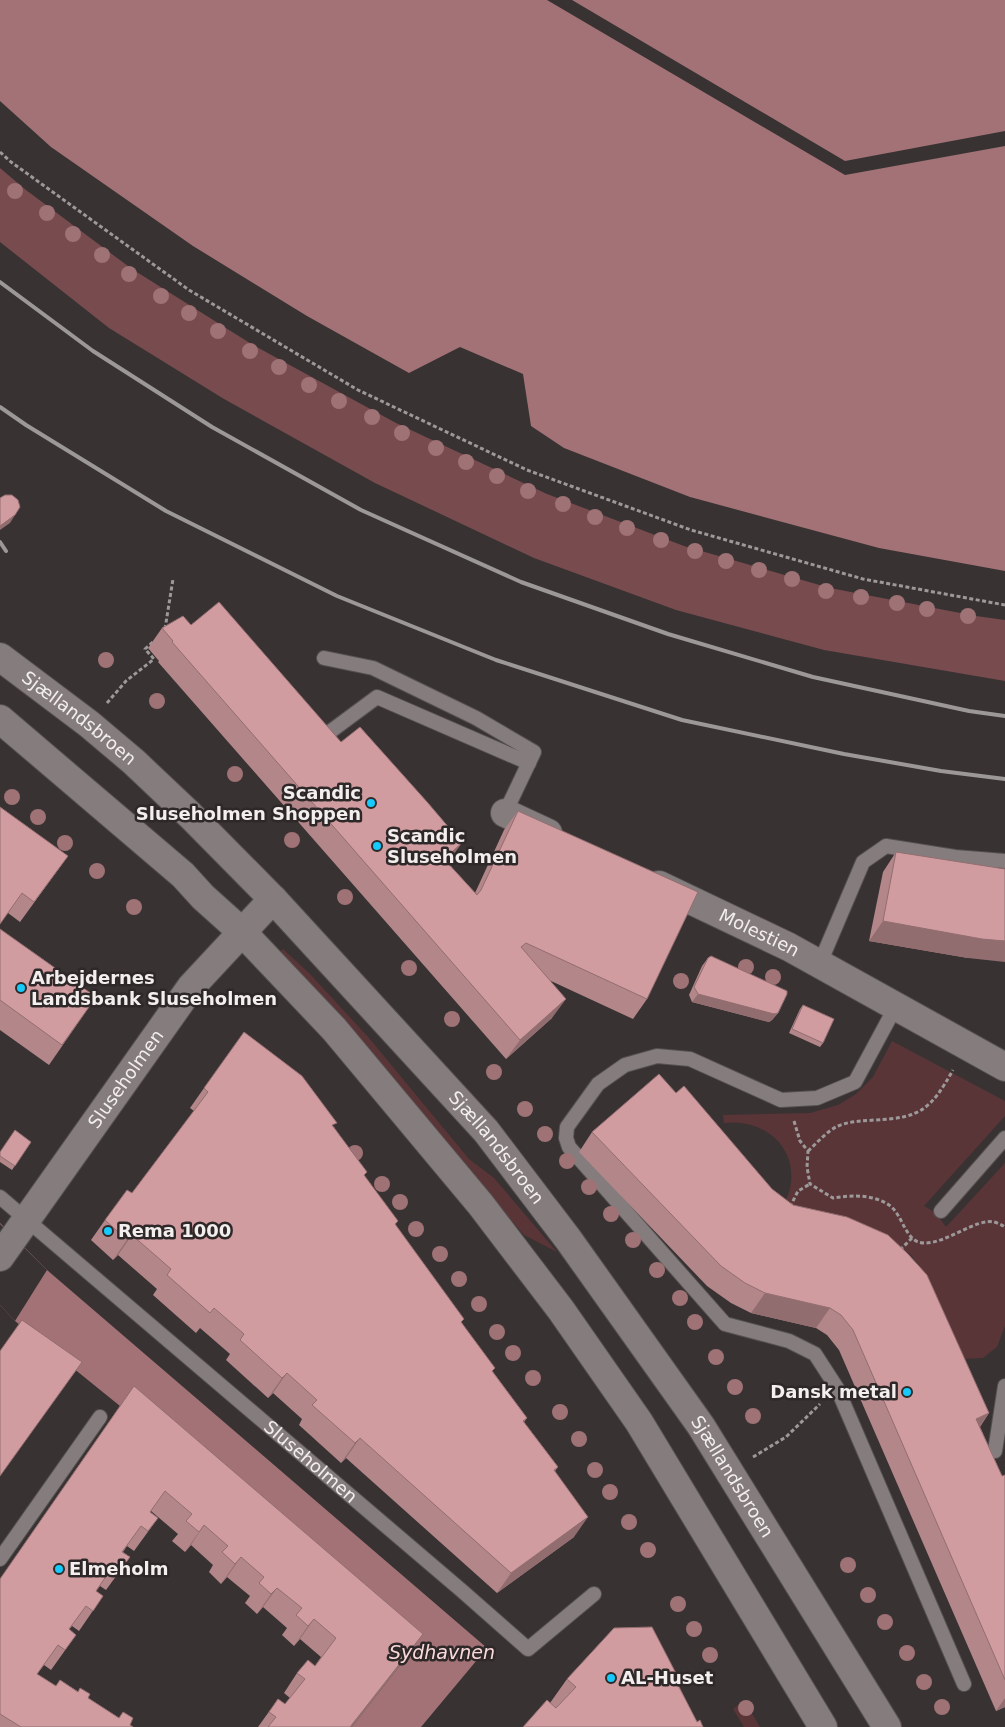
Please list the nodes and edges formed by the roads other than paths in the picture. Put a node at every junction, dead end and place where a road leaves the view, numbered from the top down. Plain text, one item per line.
1 (0, 657) edge
2 (324, 658) dead end
3 (0, 719) edge
4 (324, 737) edge
5 (529, 763) junction
6 (505, 813) joint
7 (567, 842) edge
8 (1005, 861) edge
9 (638, 876) edge
10 (273, 899) junction
11 (242, 932) junction
12 (820, 964) junction
13 (896, 1006) junction
14 (1005, 1067) edge
15 (1005, 1138) edge
16 (0, 1196) edge
17 (940, 1211) dead end
18 (13, 1238) edge
19 (1005, 1386) edge
20 (100, 1417) dead end
21 (994, 1451) dead end
22 (0, 1559) edge
23 (594, 1594) dead end
24 (964, 1684) dead end
25 (823, 1727) edge
26 (887, 1727) edge

1 - 10 street, Sjællandsbroen
2 - 5 lane
3 - 11 street
4 - 5 lane
5 - 6 lane
6 - 7 street
8 - 12 lane
9 - 12 street, Molestien
10 - 11 street, Sluseholmen
10 - 26 street, Sjællandsbroen
11 - 18 street, Sluseholmen
11 - 25 street
12 - 13 street, Molestien
13 - 14 street, Molestien
13 - 24 lane
15 - 17 lane
16 - 18 lane
18 - 23 lane, Sluseholmen
19 - 21 lane
20 - 22 lane

